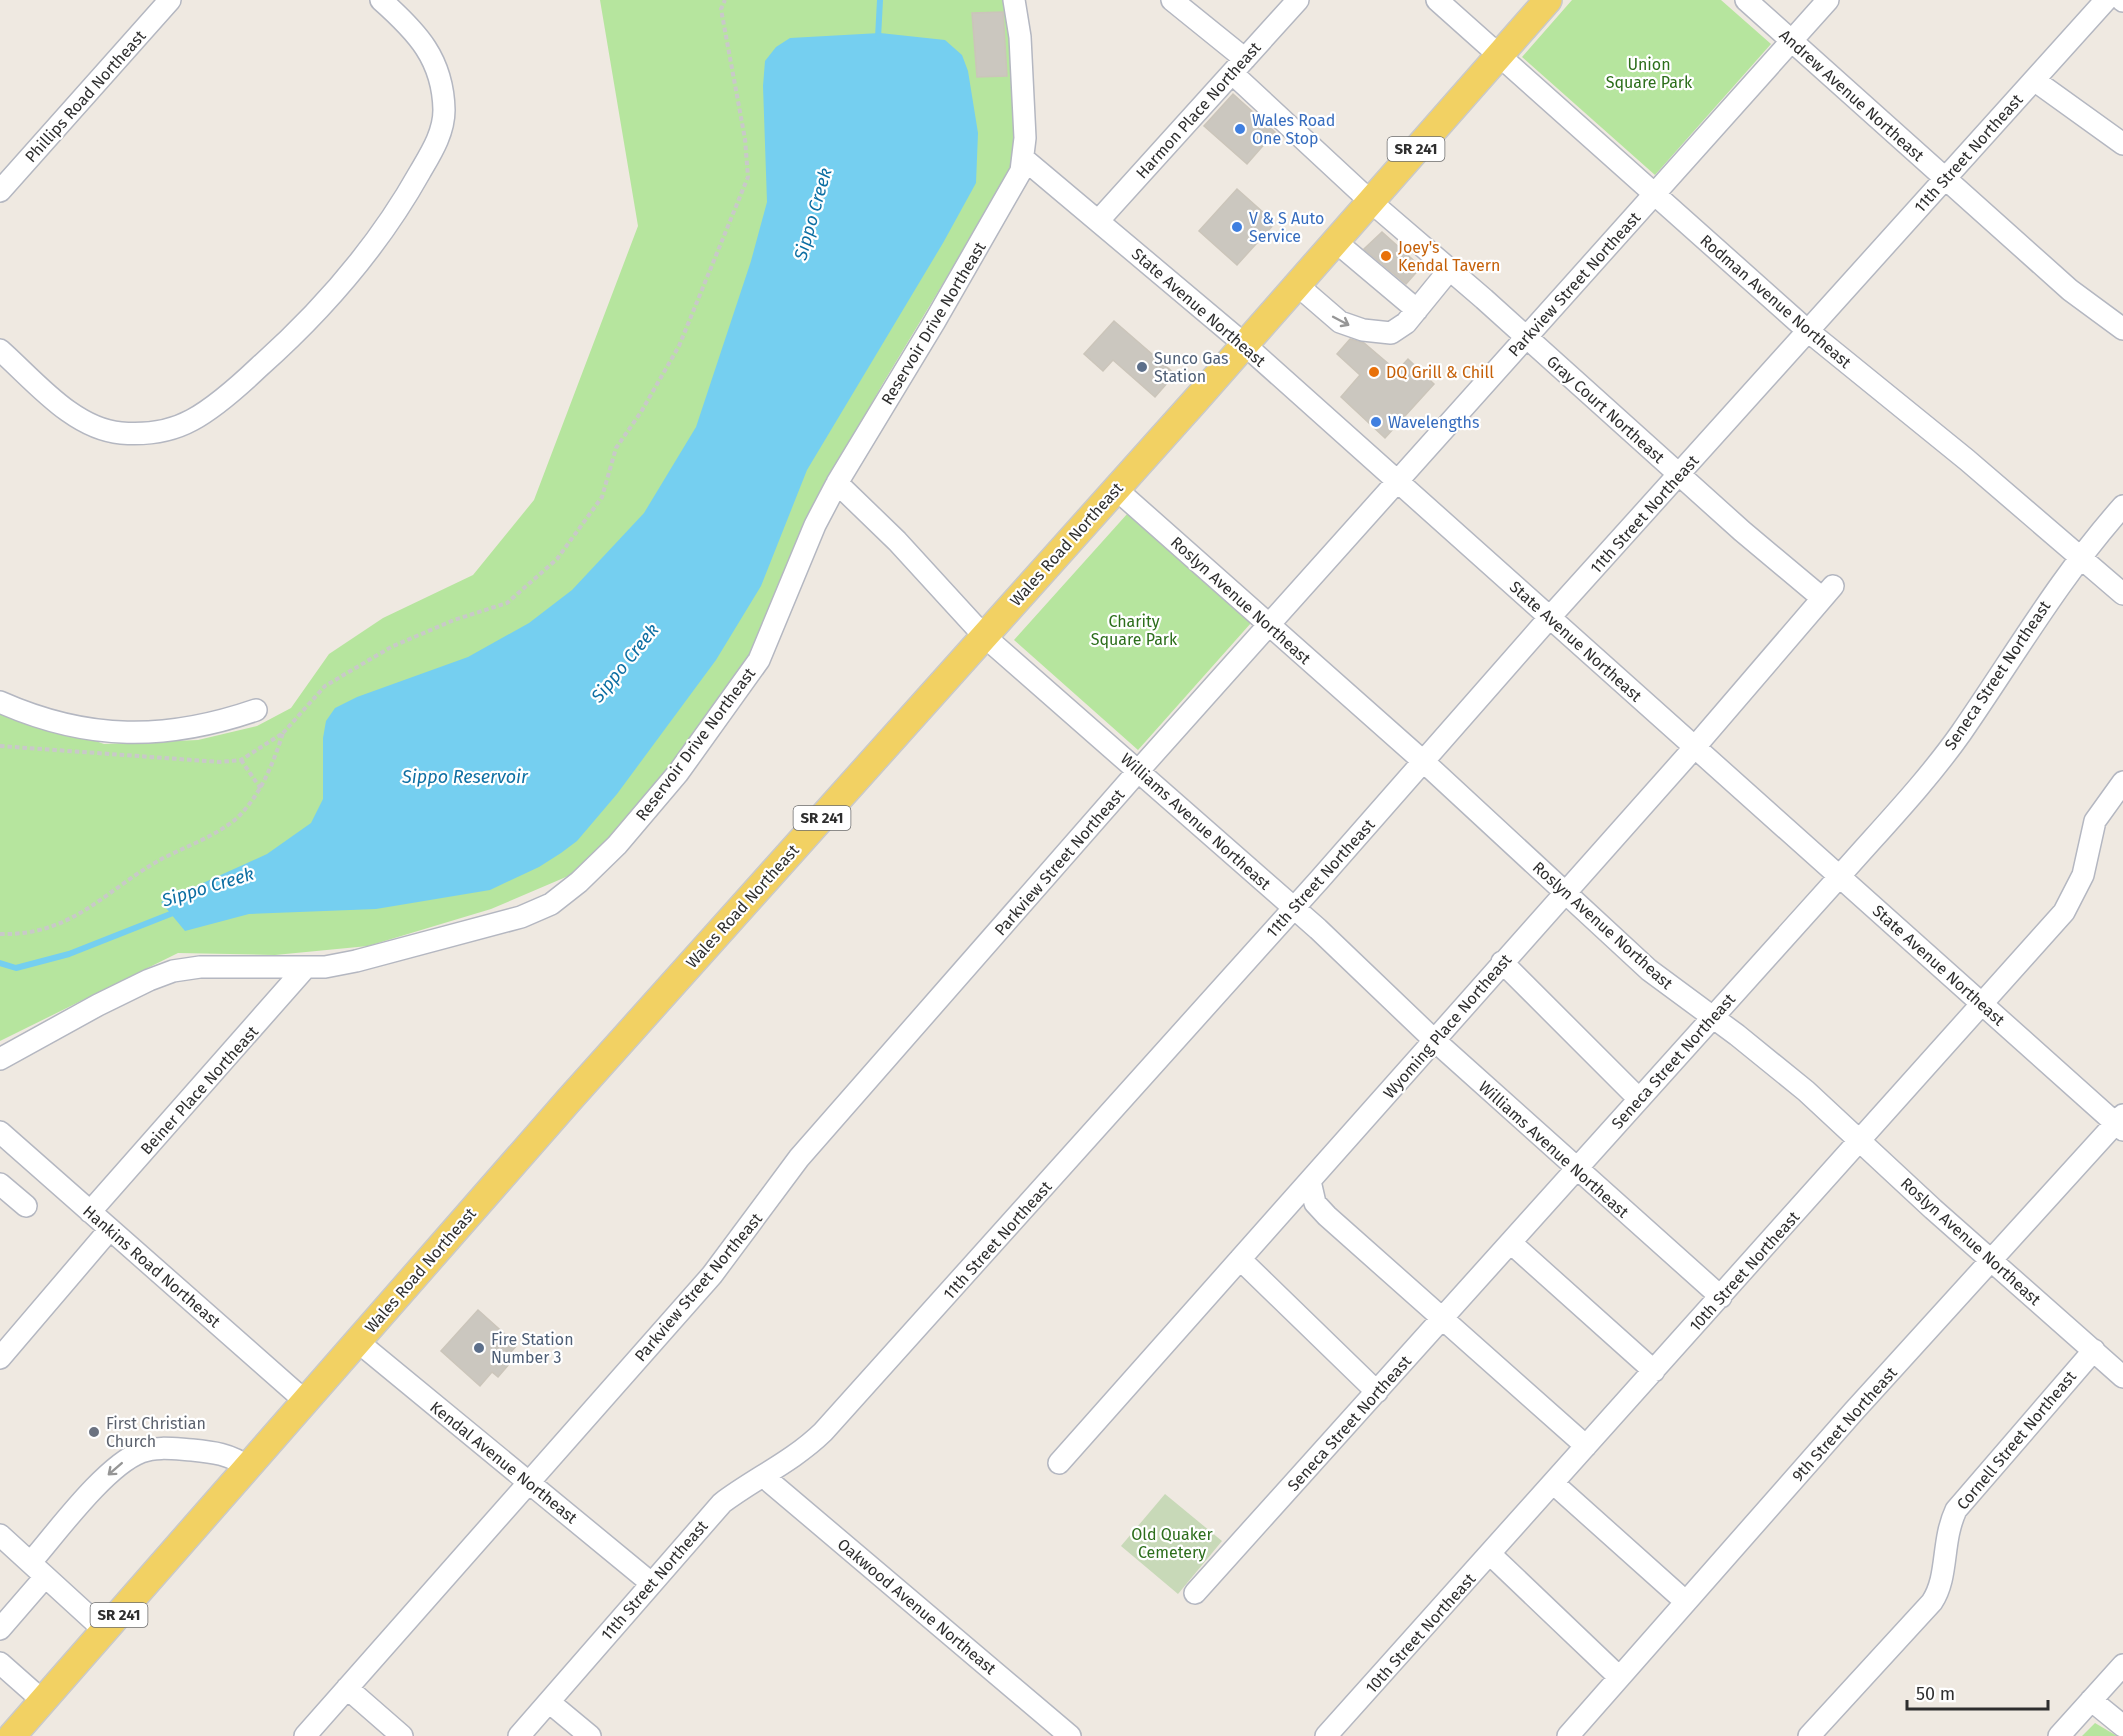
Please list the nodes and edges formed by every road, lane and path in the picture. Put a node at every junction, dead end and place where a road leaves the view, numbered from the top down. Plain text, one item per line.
1 (170, 0) edge
2 (381, 0) edge
3 (725, 0) edge
4 (1014, 0) edge
5 (1172, 0) edge
6 (1298, 0) edge
7 (1437, 0) edge
8 (1548, 0) edge
9 (1746, 0) edge
10 (1828, 0) edge
11 (2106, 0) edge
12 (1791, 40) junction
13 (1500, 55) junction
14 (1238, 66) junction
15 (2034, 80) junction
16 (2123, 144) edge
17 (1024, 159) junction
18 (1945, 178) junction
19 (0, 192) edge
20 (1655, 194) junction
21 (1370, 201) junction
22 (1099, 220) junction
23 (1335, 241) junction
24 (1450, 269) junction
25 (1296, 284) junction
26 (1417, 310) junction
27 (2123, 328) edge
28 (1808, 331) junction
29 (1526, 337) junction
30 (1244, 344) junction
31 (0, 350) edge
32 (1679, 475) junction
33 (1396, 482) junction
34 (837, 483) junction
35 (1116, 489) junction
36 (2123, 506) edge
37 (2080, 556) junction
38 (1828, 592) joint
39 (2123, 594) edge
40 (1550, 617) junction
41 (1269, 626) junction
42 (984, 636) junction
43 (0, 702) edge
44 (256, 710) dead end
45 (283, 733) junction
46 (0, 746) edge
47 (1694, 748) junction
48 (241, 760) junction
49 (1424, 762) junction
50 (1139, 770) junction
51 (2123, 782) edge
52 (261, 789) junction
53 (1839, 877) junction
54 (1564, 891) junction
55 (1293, 908) junction
56 (0, 934) edge
57 (1502, 962) junction
58 (306, 968) junction
59 (1982, 1003) junction
60 (1712, 1017) junction
61 (1434, 1040) junction
62 (0, 1059) edge
63 (1639, 1099) junction
64 (2120, 1123) edge
65 (0, 1132) edge
66 (1860, 1139) junction
67 (1577, 1169) junction
68 (1310, 1181) junction
69 (0, 1184) edge
70 (26, 1206) dead end
71 (90, 1212) junction
72 (110, 1229) junction
73 (1511, 1243) junction
74 (1240, 1258) junction
75 (1991, 1260) junction
76 (1721, 1297) junction
77 (1442, 1320) junction
78 (357, 1341) junction
79 (2094, 1350) junction
80 (0, 1359) edge
81 (1654, 1371) junction
82 (2123, 1377) edge
83 (1377, 1392) junction
84 (305, 1401) junction
85 (1586, 1446) junction
86 (1059, 1463) dead end
87 (248, 1467) junction
88 (763, 1476) junction
89 (530, 1483) junction
90 (1553, 1483) junction
91 (0, 1535) edge
92 (1490, 1554) junction
93 (38, 1569) junction
94 (651, 1582) junction
95 (1195, 1593) dead end
96 (1686, 1602) junction
97 (1, 1626) edge
98 (105, 1631) junction
99 (0, 1663) edge
100 (2123, 1665) edge
101 (1619, 1677) junction
102 (347, 1688) junction
103 (2091, 1700) junction
104 (43, 1701) junction
105 (549, 1702) junction
106 (2123, 1726) edge
107 (12, 1736) edge
108 (305, 1736) edge
109 (402, 1736) edge
110 (519, 1736) edge
111 (590, 1736) edge
112 (1070, 1736) edge
113 (1326, 1736) edge
114 (1568, 1736) edge
115 (1809, 1736) edge
116 (2059, 1736) edge

1 - 19 street, Phillips Road Northeast
2 - 31 street
3 - 45 path
4 - 17 street, Reservoir Drive Northeast
5 - 14 street, Gray Court Northeast
6 - 14 street, Harmon Place Northeast
7 - 13 street, Rodman Avenue Northeast
8 - 13 main road, Wales Road Northeast / SR 241
9 - 12 street, Andrew Avenue Northeast
10 - 12 street, Parkview Street Northeast
11 - 15 street, 11th Street Northeast
12 - 18 street, Andrew Avenue Northeast
12 - 20 street, Parkview Street Northeast
13 - 20 street, Rodman Avenue Northeast
13 - 21 main road, Wales Road Northeast / SR 241
14 - 21 street, Gray Court Northeast
14 - 22 street, Harmon Place Northeast
15 - 16 street
15 - 18 street, 11th Street Northeast
17 - 22 street, State Avenue Northeast
17 - 34 street, Reservoir Drive Northeast
18 - 27 street, Andrew Avenue Northeast
18 - 28 street, 11th Street Northeast
20 - 28 street, Rodman Avenue Northeast
20 - 29 street, Parkview Street Northeast
21 - 23 main road, Wales Road Northeast / SR 241
21 - 24 street, Gray Court Northeast
22 - 30 street, State Avenue Northeast
23 - 25 main road, Wales Road Northeast / SR 241
23 - 26 street
24 - 26 street
24 - 29 street, Gray Court Northeast
25 -> 26 street
25 - 30 main road, Wales Road Northeast / SR 241
28 - 32 street, 11th Street Northeast
28 - 37 street, Rodman Avenue Northeast
29 - 32 street, Gray Court Northeast
29 - 33 street, Parkview Street Northeast
30 - 33 street, State Avenue Northeast
30 - 35 main road, Wales Road Northeast / SR 241
32 - 38 street, Gray Court Northeast
32 - 40 street, 11th Street Northeast
33 - 40 street, State Avenue Northeast
33 - 41 street, Parkview Street Northeast
34 - 42 street, Williams Avenue Northeast
34 - 58 street, Reservoir Drive Northeast
35 - 41 street, Roslyn Avenue Northeast
35 - 42 main road, Wales Road Northeast / SR 241
36 - 37 street, Seneca Street Northeast
37 - 39 street, Rodman Avenue Northeast
37 - 53 street, Seneca Street Northeast
38 - 47 street, Wyoming Place Northeast
40 - 47 street, State Avenue Northeast
40 - 49 street, 11th Street Northeast
41 - 49 street, Roslyn Avenue Northeast
41 - 50 street, Parkview Street Northeast
42 - 50 street, Williams Avenue Northeast
42 - 78 main road, Wales Road Northeast / SR 241
43 - 44 street
45 - 48 path
45 - 52 path
46 - 48 path
47 - 53 street, State Avenue Northeast
47 - 54 street, Wyoming Place Northeast
48 - 52 path
49 - 54 street, Roslyn Avenue Northeast
49 - 55 street, 11th Street Northeast
50 - 55 street, Williams Avenue Northeast
50 - 89 street, Parkview Street Northeast
51 - 59 street, 10th Street Northeast
52 - 56 path
53 - 59 street, State Avenue Northeast
53 - 60 street, Seneca Street Northeast
54 - 57 street, Wyoming Place Northeast
54 - 60 street, Roslyn Avenue Northeast
55 - 61 street, Williams Avenue Northeast
55 - 88 street, 11th Street Northeast
57 - 61 street, Wyoming Place Northeast
57 - 63 street
58 - 62 street, Reservoir Drive Northeast
58 - 71 street, Beiner Place Northeast
59 - 64 street, State Avenue Northeast
59 - 66 street, 10th Street Northeast
60 - 63 street, Seneca Street Northeast
60 - 66 street, Roslyn Avenue Northeast
61 - 67 street, Williams Avenue Northeast
61 - 68 street, Wyoming Place Northeast
63 - 67 street, Seneca Street Northeast
64 - 75 street, 9th Street Northeast
65 - 71 street, Hankins Road Northeast
66 - 75 street, Roslyn Avenue Northeast
66 - 76 street, 10th Street Northeast
67 - 73 street, Seneca Street Northeast
67 - 76 street, Williams Avenue Northeast
68 - 74 street, Wyoming Place Northeast
68 - 77 street
69 - 70 street
71 - 72 street, Hankins Road Northeast
72 - 80 street
72 - 84 street, Hankins Road Northeast
73 - 77 street, Seneca Street Northeast
73 - 81 street
74 - 83 street
74 - 86 street, Wyoming Place Northeast
75 - 79 street, Roslyn Avenue Northeast
75 - 96 street, 9th Street Northeast
76 - 81 street, 10th Street Northeast
77 - 83 street, Seneca Street Northeast
77 - 85 street
78 - 84 main road, Wales Road Northeast / SR 241
78 - 89 street, Kendal Avenue Northeast
79 - 82 street, Roslyn Avenue Northeast
79 - 115 street, Cornell Street Northeast
81 - 85 street, 10th Street Northeast
83 - 95 street, Seneca Street Northeast
84 - 87 main road, Wales Road Northeast / SR 241
85 - 90 street, 10th Street Northeast
87 -> 93 street
87 - 98 main road, Wales Road Northeast / SR 241
88 - 94 street, 11th Street Northeast
88 - 112 street, Oakwood Avenue Northeast
89 - 94 street, Kendal Avenue Northeast
89 - 102 street, Parkview Street Northeast
90 - 92 street, 10th Street Northeast
90 - 96 street
91 - 93 street
92 - 101 street
92 - 113 street, 10th Street Northeast
93 - 97 street
93 - 98 street
94 - 105 street, 11th Street Northeast
96 - 101 street, 9th Street Northeast
98 - 104 main road, Wales Road Northeast / SR 241
99 - 104 street
100 - 103 street
101 - 114 street, 9th Street Northeast
102 - 108 street, Parkview Street Northeast
102 - 109 street
103 - 106 street
103 - 116 street
104 - 107 main road, Wales Road Northeast / SR 241
105 - 110 street, 11th Street Northeast
105 - 111 street

